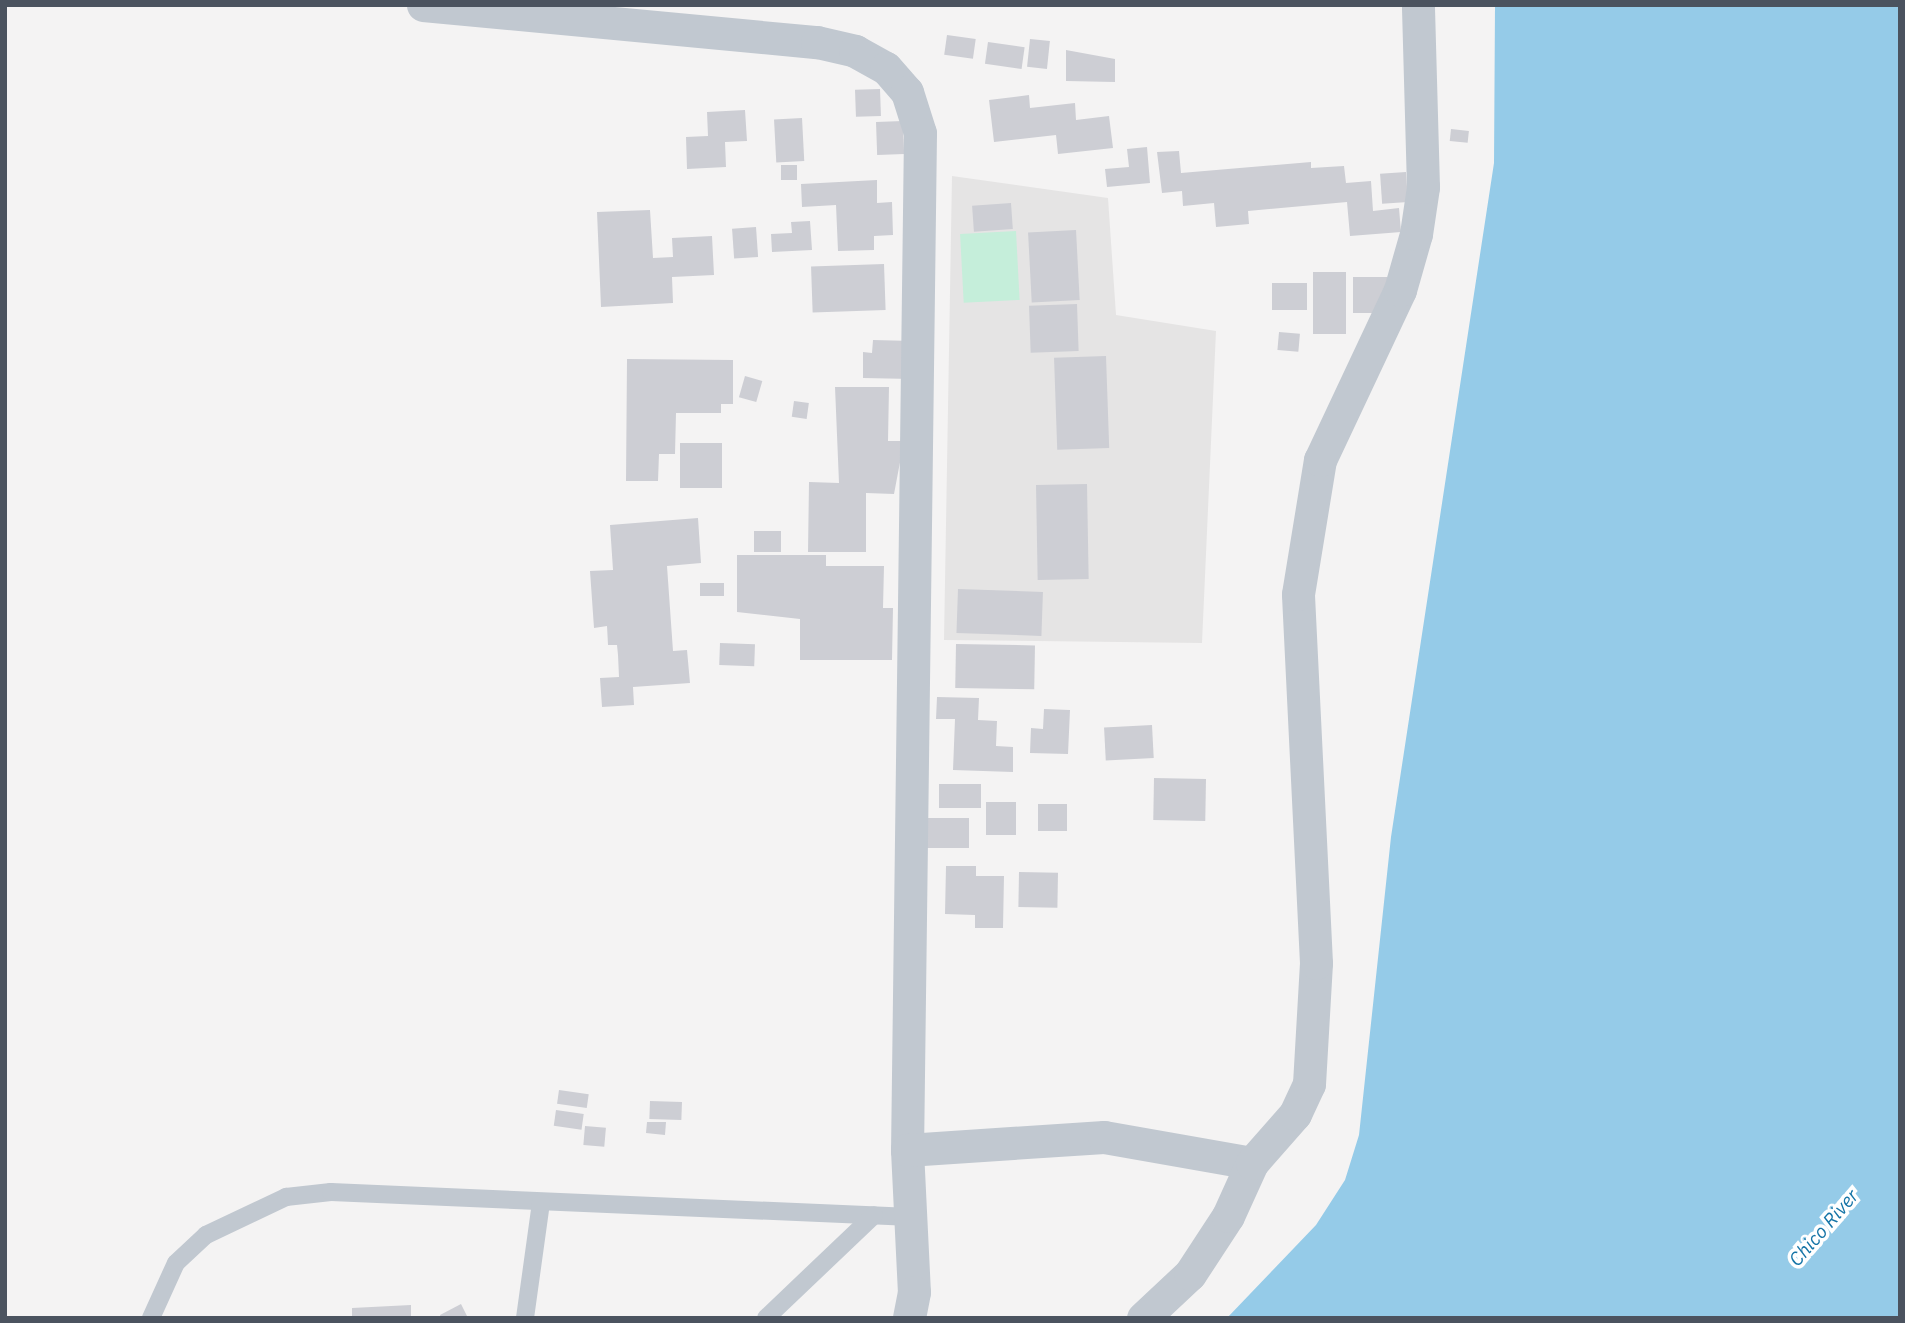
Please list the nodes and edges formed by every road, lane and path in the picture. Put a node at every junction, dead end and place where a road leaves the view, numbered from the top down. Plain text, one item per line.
1 (423, 5) edge
2 (1418, 5) edge
3 (907, 1150) junction
4 (1252, 1163) junction
5 (541, 1202) junction
6 (874, 1215) junction
7 (911, 1217) junction
8 (151, 1318) edge
9 (524, 1318) edge
10 (766, 1318) edge
11 (909, 1318) edge
12 (1143, 1318) edge

1 - 3 street
2 - 4 street
3 - 4 street
3 - 7 street
4 - 12 street
5 - 6 lane
5 - 8 lane
5 - 9 lane
6 - 7 lane
6 - 10 lane
7 - 11 street

